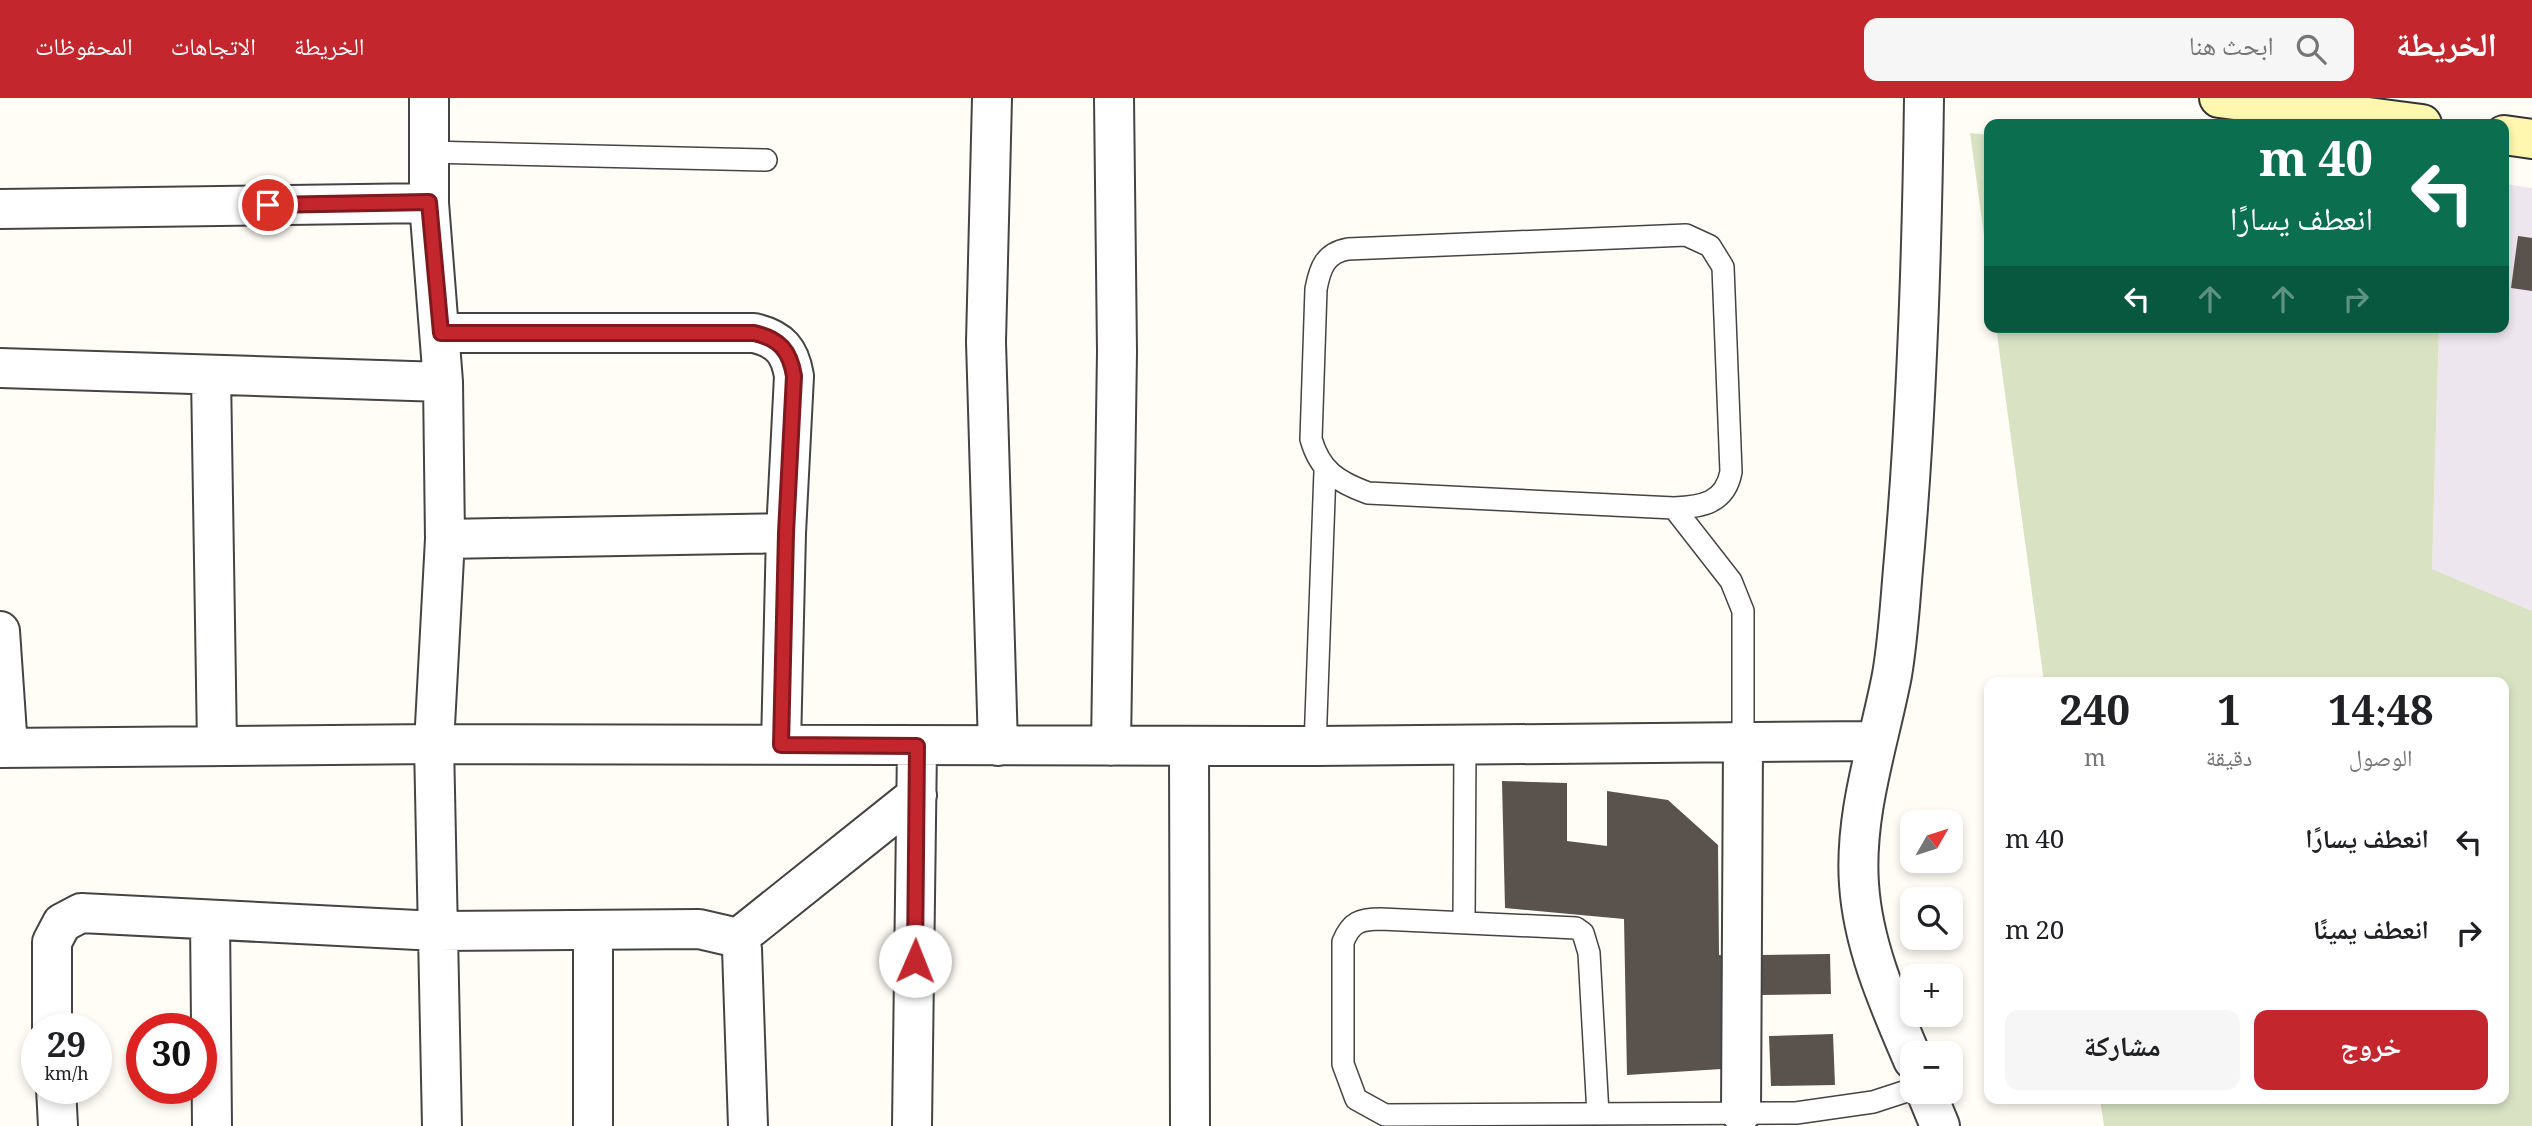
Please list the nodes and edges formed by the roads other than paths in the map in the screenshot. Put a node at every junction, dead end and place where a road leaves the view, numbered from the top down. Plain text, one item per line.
1 (429, 98) edge
2 (992, 98) edge
3 (1114, 98) edge
4 (1924, 98) edge
5 (2219, 98) edge
6 (2383, 119) edge
7 (2509, 136) edge
8 (2532, 139) edge
9 (428, 152) junction
10 (766, 160) dead end
11 (429, 202) junction
12 (0, 209) edge
13 (441, 333) junction
14 (0, 368) edge
15 (211, 375) junction
16 (443, 382) junction
17 (1325, 471) junction
18 (1674, 508) junction
19 (786, 533) junction
20 (444, 538) junction
21 (0, 631) edge
22 (1875, 741) junction
23 (1742, 743) junction
24 (434, 744) junction
25 (217, 745) junction
26 (781, 745) junction
27 (917, 746) junction
28 (998, 746) junction
29 (1111, 746) junction
30 (1315, 746) junction
31 (1465, 746) junction
32 (1189, 747) junction
33 (4, 748) edge
34 (917, 795) junction
35 (210, 920) junction
36 (1464, 922) junction
37 (437, 931) junction
38 (593, 931) junction
39 (738, 937) junction
40 (52, 1013) edge
41 (1905, 1041) edge
42 (1900, 1093) edge
43 (57, 1104) edge
44 (1931, 1104) edge
45 (1741, 1113) junction
46 (1598, 1114) junction
47 (1426, 1120) edge
48 (58, 1126) edge
49 (212, 1126) edge
50 (442, 1126) edge
51 (593, 1126) edge
52 (748, 1126) edge
53 (912, 1126) edge
54 (1190, 1126) edge
55 (1940, 1126) edge

1 - 9 street
2 - 28 street
3 - 29 street
4 - 22 street
5 - 6 street
7 - 8 street
9 - 10 lane
9 - 11 street
11 - 12 street
11 - 13 street
13 - 16 street
13 - 19 street
14 - 15 street
15 - 16 street
15 - 25 street
16 - 20 street
17 - 18 lane
17 - 18 lane
17 - 30 lane
18 - 23 lane
19 - 20 street
19 - 26 street
20 - 24 street
21 - 33 street
22 - 23 street
22 - 41 street
23 - 31 street
23 - 45 street
24 - 25 street
24 - 26 street
24 - 37 street
25 - 33 street
26 - 27 street
27 - 28 street
27 - 34 street
28 - 29 street
29 - 32 street
30 - 31 street
30 - 32 street
31 - 36 lane
32 - 54 street
34 - 39 street
34 - 53 street
35 - 37 street
35 - 40 street
35 - 49 street
36 - 46 lane
36 - 47 lane
37 - 38 street
37 - 50 street
38 - 39 street
38 - 51 street
39 - 52 street
42 - 45 lane
43 - 48 street
44 - 55 street
45 - 46 lane
46 - 47 lane

